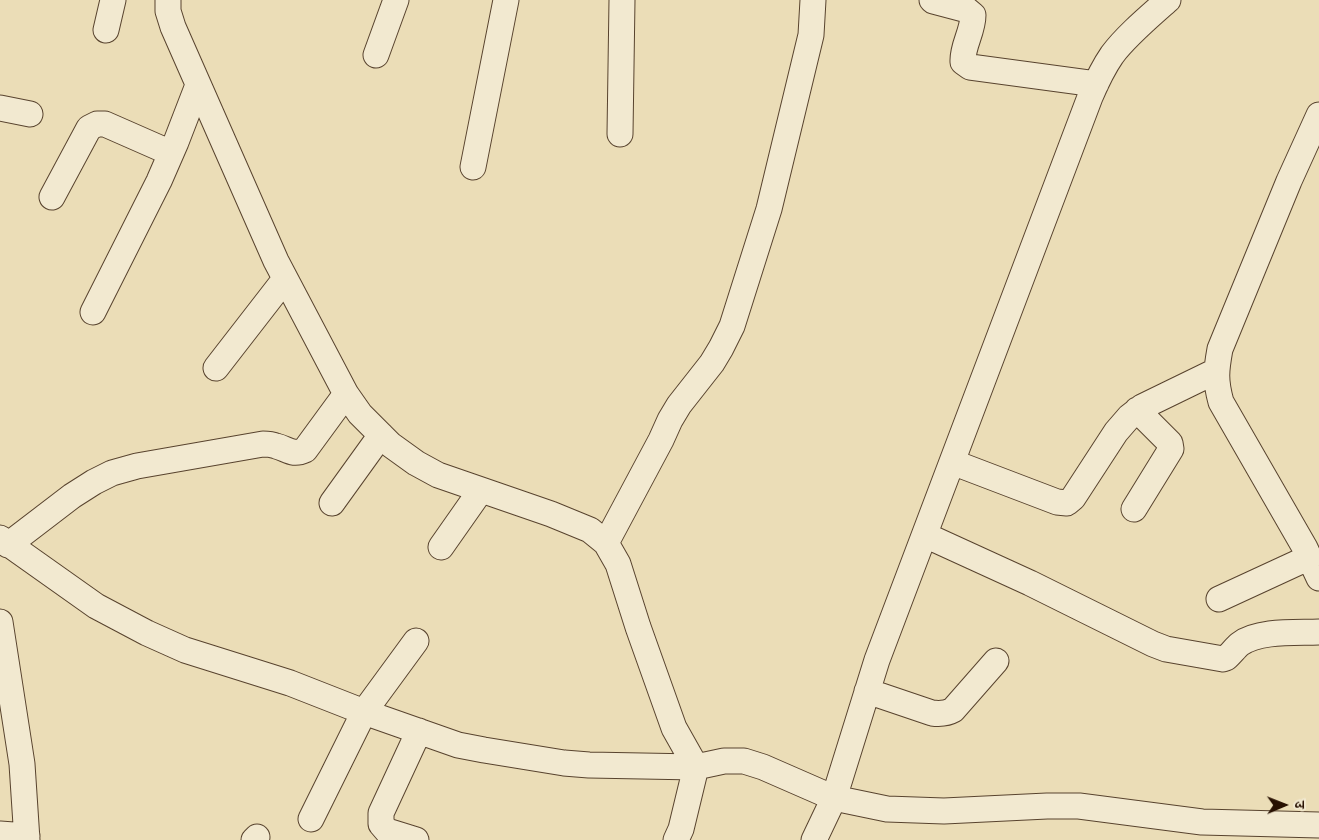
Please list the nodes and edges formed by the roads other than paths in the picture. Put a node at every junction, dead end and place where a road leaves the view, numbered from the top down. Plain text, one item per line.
1 (113, 0) edge
2 (168, 0) edge
3 (396, 0) edge
4 (506, 0) edge
5 (622, 0) edge
6 (813, 0) edge
7 (932, 0) edge
8 (1168, 0) edge
9 (106, 30) dead end
10 (376, 55) dead end
11 (198, 84) junction
12 (1096, 84) junction
13 (0, 108) edge
14 (30, 114) dead end
15 (1319, 115) edge
16 (620, 134) dead end
17 (171, 154) junction
18 (473, 167) dead end
19 (52, 197) dead end
20 (285, 279) junction
21 (93, 312) dead end
22 (216, 368) dead end
23 (1216, 371) junction
24 (346, 394) junction
25 (1137, 410) junction
26 (381, 434) junction
27 (952, 462) junction
28 (480, 490) junction
29 (332, 503) dead end
30 (1134, 508) dead end
31 (925, 535) junction
32 (4, 542) edge
33 (606, 543) junction
34 (441, 547) dead end
35 (1314, 568) edge
36 (1219, 599) dead end
37 (0, 622) edge
38 (1319, 632) edge
39 (416, 642) dead end
40 (996, 661) dead end
41 (868, 690) junction
42 (364, 712) junction
43 (419, 731) junction
44 (11, 763) edge
45 (696, 767) junction
46 (834, 798) junction
47 (312, 819) dead end
48 (1319, 825) edge
49 (0, 834) edge
50 (27, 838) edge
51 (416, 840) edge
52 (676, 840) edge
53 (814, 840) edge

1 - 9 street
2 - 11 street
3 - 10 street
4 - 18 street
5 - 16 street
6 - 33 street
7 - 12 street
8 - 12 street
11 - 17 street
11 - 20 street
12 - 27 street
13 - 14 street
15 - 23 street
17 - 19 street
17 - 21 street
20 - 22 street
20 - 24 street
23 - 25 street
23 - 35 street
24 - 26 street
24 - 32 street
25 - 27 street
25 - 30 street
26 - 28 street
26 - 29 street
27 - 31 street
28 - 33 street
28 - 34 street
31 - 38 street
31 - 41 street
32 - 42 street
33 - 45 street
35 - 36 street
37 - 44 street
39 - 42 street
40 - 41 street
41 - 46 street
42 - 43 street
42 - 47 street
43 - 45 street
43 - 51 street
44 - 50 street
45 - 46 street
45 - 52 street
46 - 48 street
46 - 53 street
49 - 50 street

